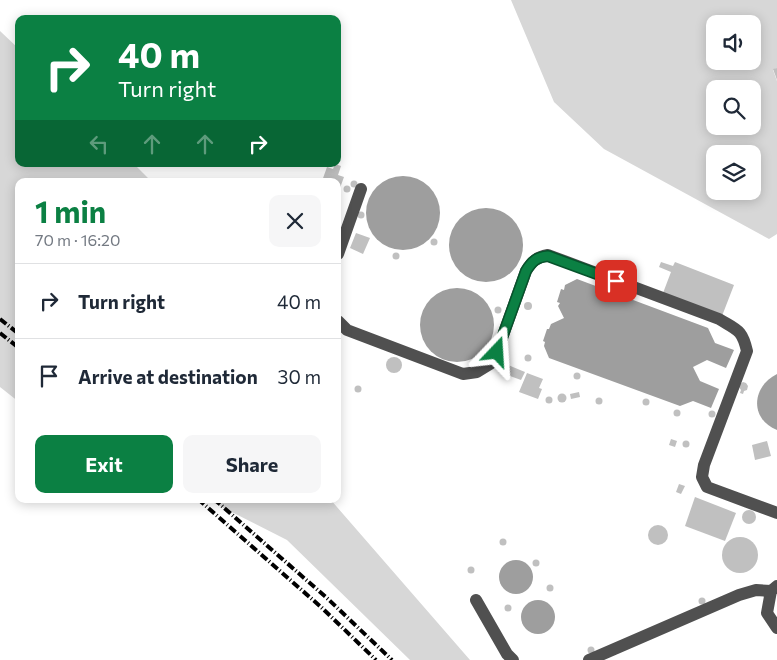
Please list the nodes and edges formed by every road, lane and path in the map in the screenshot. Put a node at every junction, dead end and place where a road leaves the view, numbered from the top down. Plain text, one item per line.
1 (361, 189) dead end
2 (341, 246) edge
3 (341, 324) edge
4 (777, 513) edge
5 (774, 589) edge
6 (476, 600) dead end
7 (777, 628) edge
8 (513, 660) edge
9 (589, 660) edge

1 - 2 lane
3 - 4 lane
5 - 7 lane
5 - 9 lane
6 - 8 lane

